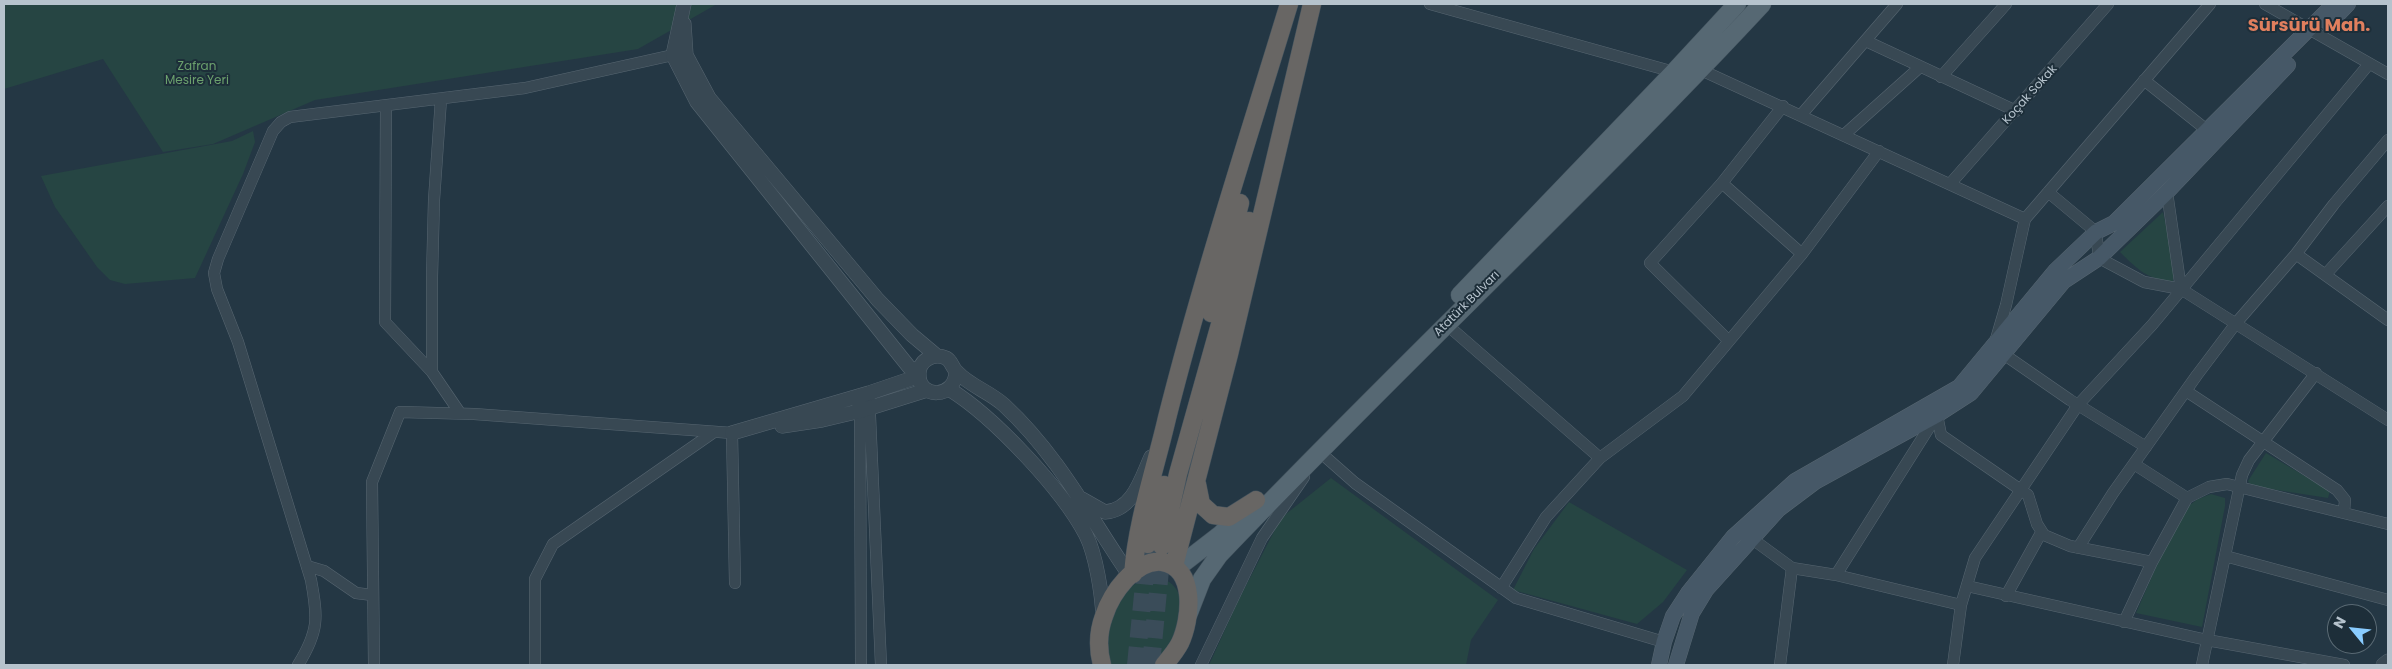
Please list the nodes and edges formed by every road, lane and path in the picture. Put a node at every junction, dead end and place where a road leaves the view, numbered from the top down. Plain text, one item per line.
1 (683, 4) edge
2 (1290, 4) edge
3 (1311, 4) edge
4 (1430, 4) edge
5 (1737, 4) edge
6 (1762, 4) edge
7 (1897, 4) edge
8 (2006, 4) edge
9 (2108, 4) edge
10 (2210, 4) edge
11 (2265, 4) edge
12 (2334, 4) edge
13 (2348, 4) edge
14 (2313, 32) junction
15 (1866, 41) junction
16 (672, 55) junction
17 (2370, 64) junction
18 (1920, 67) junction
19 (1701, 70) junction
20 (1674, 72) junction
21 (2388, 74) edge
22 (1941, 77) junction
23 (2144, 80) junction
24 (441, 99) junction
25 (386, 106) junction
26 (1783, 106) junction
27 (2016, 111) junction
28 (1801, 115) junction
29 (2208, 131) junction
30 (1845, 134) junction
31 (2388, 140) edge
32 (1879, 151) junction
33 (1722, 183) junction
34 (1950, 184) junction
35 (2048, 192) junction
36 (2167, 192) junction
37 (2388, 206) edge
38 (2025, 218) junction
39 (2096, 232) junction
40 (1802, 254) junction
41 (2296, 254) junction
42 (2099, 258) junction
43 (2326, 274) junction
44 (2181, 289) junction
45 (2388, 318) edge
46 (2237, 322) junction
47 (1446, 324) junction
48 (1729, 341) junction
49 (1998, 348) junction
50 (937, 356) junction
51 (432, 372) junction
52 (956, 372) junction
53 (2316, 373) junction
54 (919, 374) junction
55 (949, 389) junction
56 (928, 390) junction
57 (2186, 391) junction
58 (863, 394) junction
59 (2078, 404) junction
60 (865, 410) junction
61 (460, 413) junction
62 (1937, 415) junction
63 (2388, 420) edge
64 (1166, 425) junction
65 (714, 432) junction
66 (732, 432) junction
67 (2262, 442) junction
68 (2146, 447) junction
69 (1321, 453) junction
70 (1600, 458) junction
71 (2134, 464) junction
72 (1197, 480) junction
73 (2239, 487) junction
74 (2021, 491) junction
75 (1079, 497) junction
76 (2188, 498) junction
77 (1256, 500) junction
78 (2344, 512) junction
79 (2388, 524) edge
80 (2041, 533) junction
81 (1751, 538) junction
82 (2078, 548) junction
83 (2225, 556) junction
84 (2152, 562) junction
85 (307, 566) junction
86 (1176, 567) junction
87 (1792, 568) junction
88 (1132, 575) junction
89 (1836, 575) junction
90 (735, 583) dead end
91 (1967, 586) junction
92 (1501, 588) junction
93 (372, 595) junction
94 (2006, 596) junction
95 (2388, 600) edge
96 (1961, 605) junction
97 (1188, 616) junction
98 (1103, 617) junction
99 (2124, 622) junction
100 (2206, 640) junction
101 (1664, 642) junction
102 (1180, 643) junction
103 (1100, 658) edge
104 (2388, 661) edge
105 (298, 665) edge
106 (374, 665) edge
107 (535, 665) edge
108 (861, 665) edge
109 (881, 665) edge
110 (1087, 665) edge
111 (1164, 665) edge
112 (1171, 665) edge
113 (1201, 665) edge
114 (1659, 665) edge
115 (1676, 665) edge
116 (1780, 665) edge
117 (1784, 665) edge
118 (1953, 665) edge
119 (2202, 665) edge
120 (2344, 665) edge
121 (2383, 665) edge

1 - 16 street
1 - 50 street
2 - 3 highway
2 - 64 highway
3 - 72 highway
4 - 20 street
5 - 20 main road, Atatürk Bulvarı
6 - 19 main road, Atatürk Bulvarı
7 - 15 street
8 - 22 street
9 - 27 street, Koçak Sokak
10 - 23 street
11 - 14 street
12 - 14 main road
13 - 14 main road
14 - 17 street
14 - 29 main road
14 - 36 main road
15 - 18 street
15 - 28 street
16 - 24 street
16 - 54 street
17 - 21 street
17 - 44 street
18 - 22 street
18 - 30 street
19 - 26 street
19 - 47 main road, Atatürk Bulvarı
20 - 77 main road, Atatürk Bulvarı
22 - 27 street
23 - 29 street
23 - 35 street
24 - 25 street
24 - 51 street
25 - 51 street
25 - 85 street
26 - 28 street
26 - 33 street
27 - 34 street, Koçak Sokak
28 - 30 street
29 - 39 main road
30 - 32 street
31 - 41 street
32 - 34 street
32 - 40 street
33 - 40 street
33 - 48 street
34 - 38 street
35 - 38 street
35 - 39 street
36 - 42 main road
36 - 44 street
37 - 43 street
38 - 49 street
39 - 42 street
39 - 49 main road
40 - 48 street
41 - 43 street
41 - 46 street
42 - 44 street
42 - 49 main road
43 - 45 street
44 - 46 street
44 - 59 street
46 - 53 street
46 - 57 street
47 - 69 main road, Atatürk Bulvarı
47 - 70 street
48 - 70 street
49 - 59 street
49 - 62 main road
49 - 101 main road
50 - 52 street
50 - 54 street
51 - 61 street
52 - 55 street
52 - 75 street
53 - 63 street
53 - 67 street
54 - 56 street
54 - 58 street
55 - 56 street
55 - 98 street
56 - 60 street
57 - 67 street
57 - 68 street
58 - 60 street
58 - 66 street
59 - 68 street
59 - 74 street
60 - 66 street
60 - 108 street
60 - 109 street
61 - 65 street
61 - 93 street
62 - 74 street
62 - 81 main road
62 - 89 street
64 - 75 street
64 - 88 highway
65 - 66 street
65 - 107 street
66 - 90 street
67 - 73 street
67 - 78 street
68 - 71 street
69 - 92 street
69 - 97 main road, Atatürk Bulvarı
69 - 113 street
70 - 92 street
71 - 76 street
71 - 82 street
72 - 77 highway
72 - 86 highway
73 - 76 street
73 - 78 street
73 - 83 street
74 - 80 street
74 - 91 street
75 - 88 street
76 - 84 street
77 - 86 main road, Atatürk Bulvarı
78 - 79 street
80 - 82 street
80 - 94 street
81 - 87 street
81 - 115 main road
82 - 84 street
83 - 95 street
83 - 100 street
84 - 99 street
85 - 93 street
85 - 105 street
86 - 88 highway
86 - 97 highway
87 - 89 street
87 - 116 street
88 - 98 highway
89 - 96 street
91 - 94 street
91 - 96 street
92 - 101 street
93 - 106 street
94 - 99 street
96 - 118 street
97 - 102 highway
98 - 103 highway
99 - 100 street
100 - 119 street
100 - 120 street
101 - 114 main road
102 - 111 highway
102 - 112 highway
103 - 110 highway
104 - 121 street
116 - 117 street

